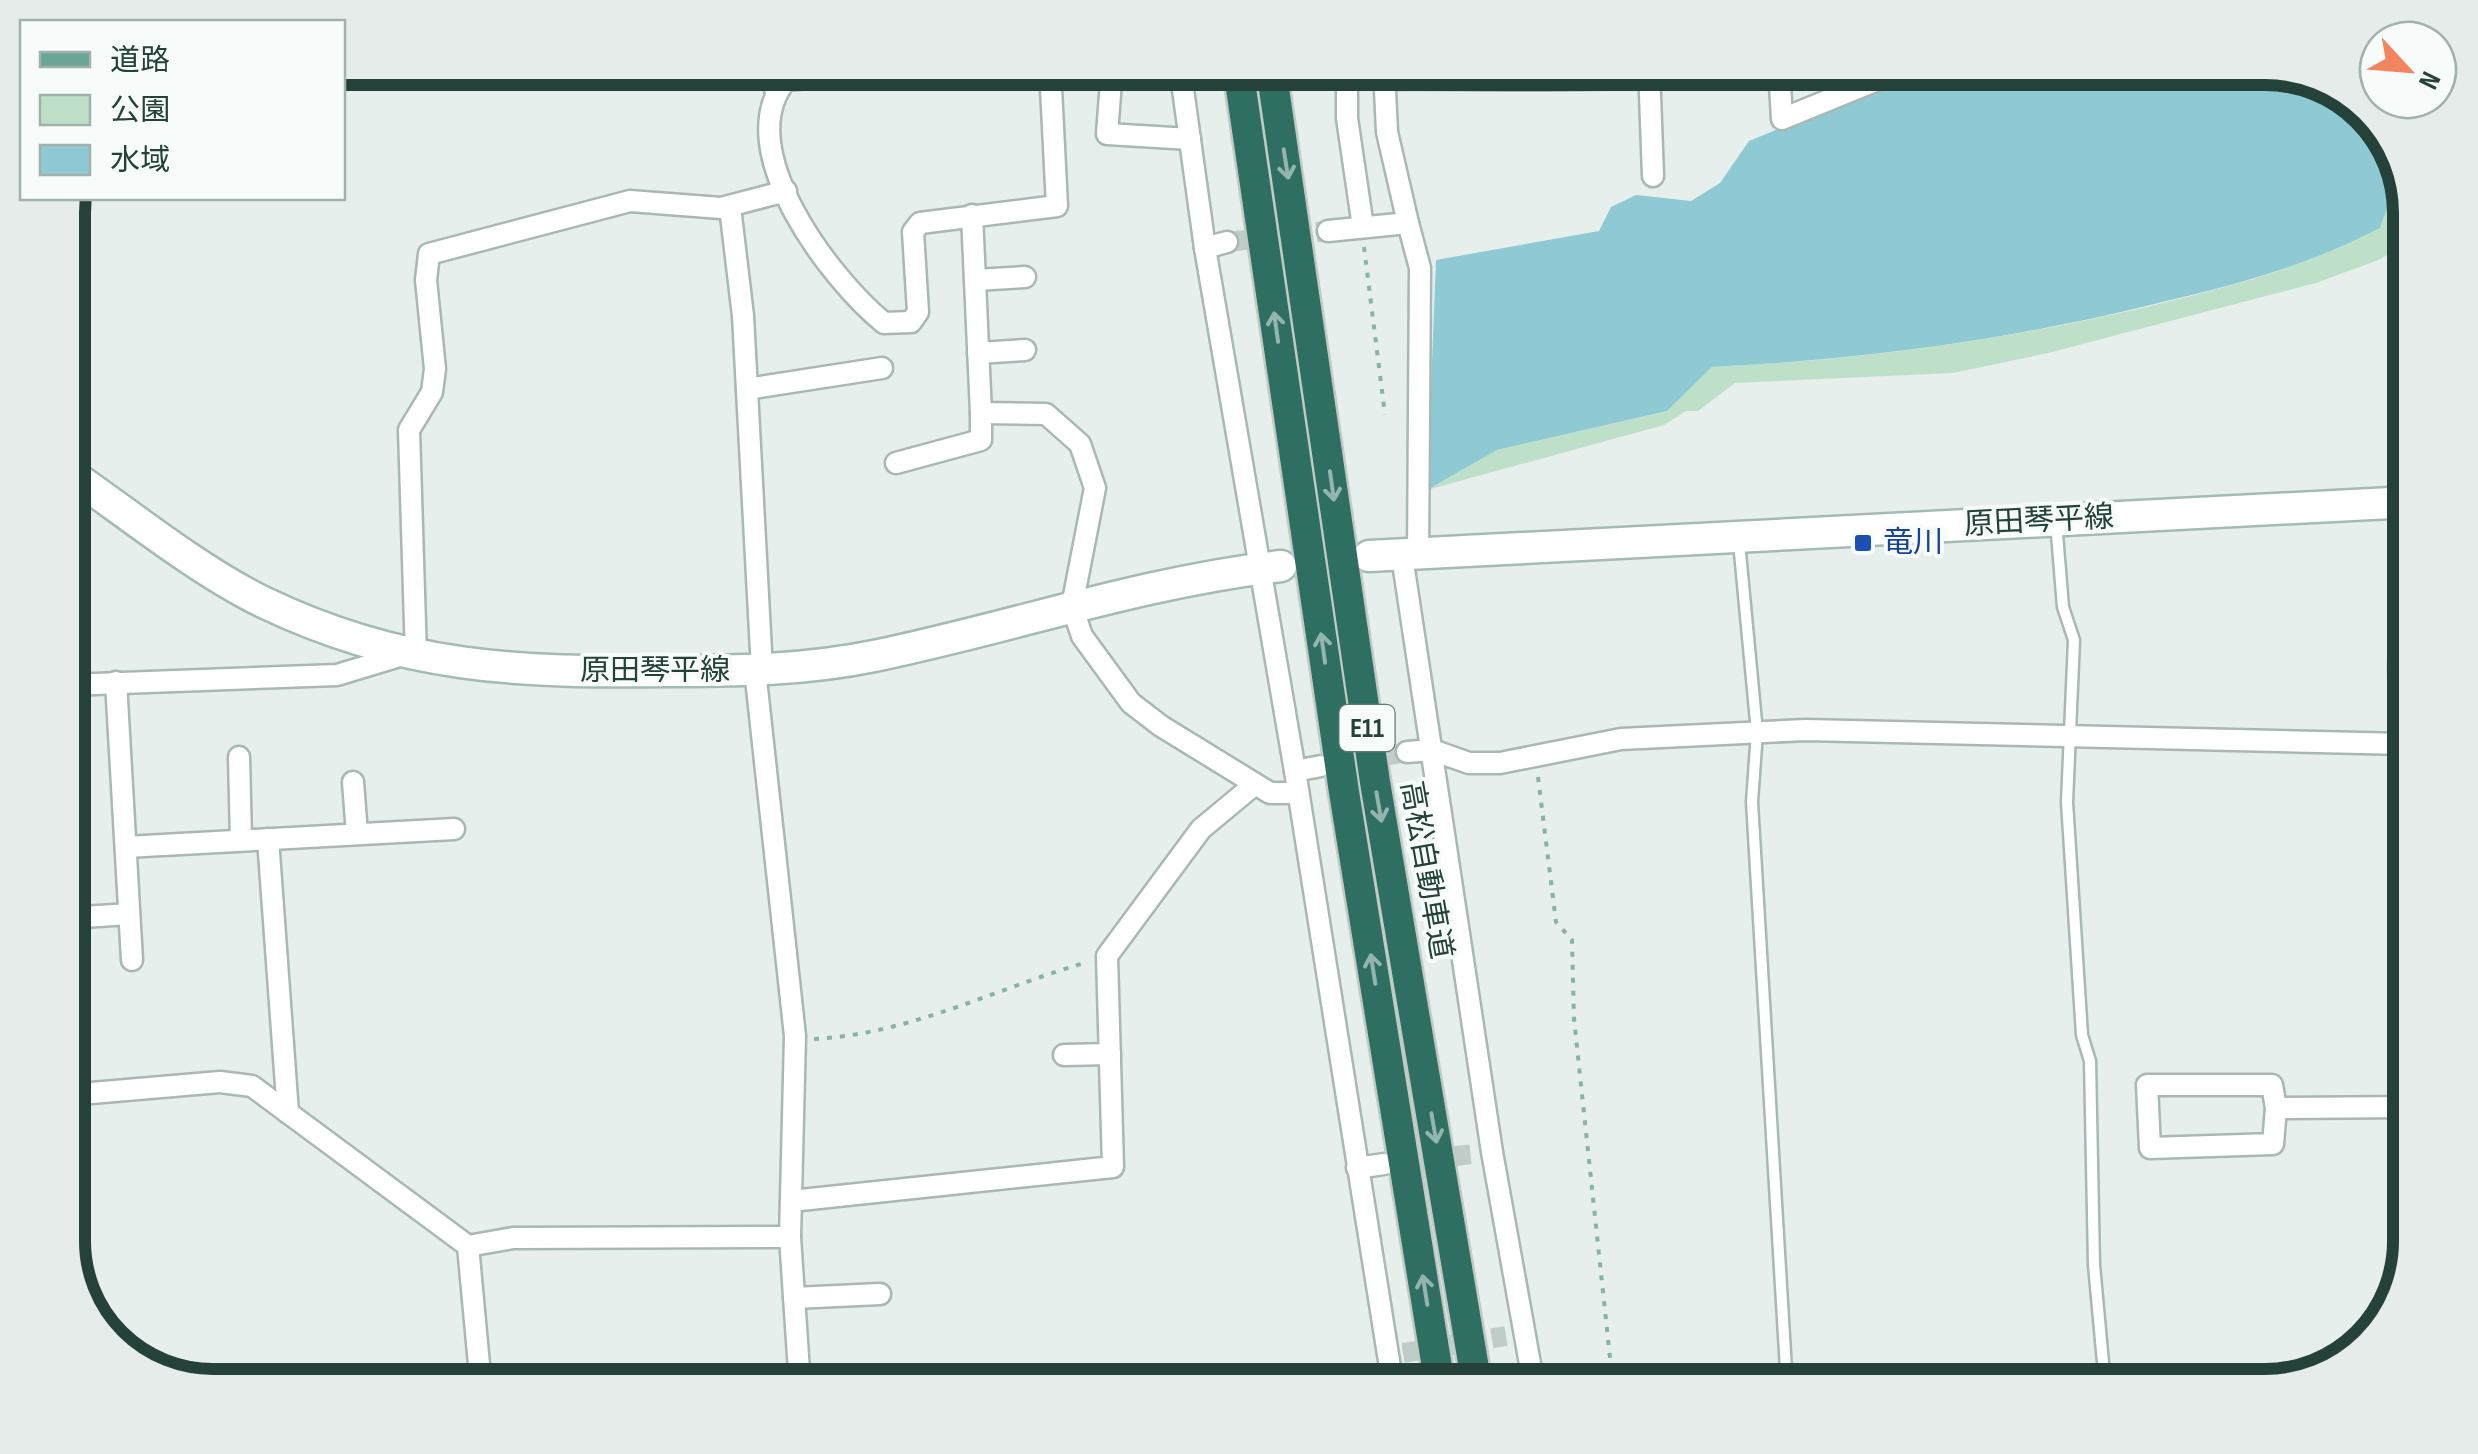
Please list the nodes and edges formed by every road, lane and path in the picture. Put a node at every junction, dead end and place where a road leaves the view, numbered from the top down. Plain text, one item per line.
1 (774, 85) edge
2 (781, 85) edge
3 (1051, 85) edge
4 (1111, 85) edge
5 (1182, 85) edge
6 (1240, 85) edge
7 (1273, 85) edge
8 (1347, 85) edge
9 (1385, 85) edge
10 (1650, 85) edge
11 (1781, 85) edge
12 (1865, 85) edge
13 (776, 91) junction
14 (1190, 140) junction
15 (1653, 176) dead end
16 (786, 191) junction
17 (730, 207) junction
18 (972, 215) junction
19 (1408, 223) junction
20 (1363, 227) junction
21 (1328, 231) tunnel mouth
22 (1227, 242) tunnel mouth
23 (1204, 248) junction
24 (1025, 277) dead end
25 (975, 280) junction
26 (1025, 350) dead end
27 (978, 353) junction
28 (882, 368) dead end
29 (747, 389) junction
30 (981, 413) junction
31 (1385, 415) dead end
32 (896, 462) dead end
33 (85, 483) edge
34 (2393, 503) edge
35 (2056, 520) junction
36 (1739, 536) junction
37 (1410, 555) junction
38 (1369, 556) dead end
39 (1269, 567) junction
40 (1072, 606) junction
41 (410, 656) junction
42 (759, 670) junction
43 (116, 682) junction
44 (85, 684) edge
45 (1756, 732) junction
46 (2073, 739) junction
47 (2393, 744) edge
48 (1432, 750) junction
49 (1407, 752) tunnel mouth
50 (239, 756) dead end
51 (1536, 757) junction
52 (1322, 766) dead end
53 (1295, 770) junction
54 (353, 782) dead end
55 (1254, 785) junction
56 (1298, 794) junction
57 (454, 828) dead end
58 (357, 834) junction
59 (268, 839) junction
60 (241, 840) junction
61 (126, 846) junction
62 (130, 914) junction
63 (85, 917) edge
64 (1106, 956) junction
65 (132, 960) dead end
66 (795, 1040) junction
67 (1110, 1054) junction
68 (1064, 1056) dead end
69 (85, 1094) edge
70 (2393, 1107) edge
71 (2276, 1108) junction
72 (288, 1113) junction
73 (1384, 1164) tunnel mouth
74 (1357, 1168) junction
75 (791, 1201) junction
76 (790, 1236) junction
77 (468, 1246) junction
78 (880, 1294) dead end
79 (794, 1298) junction
80 (479, 1369) edge
81 (799, 1369) edge
82 (1393, 1369) edge
83 (1437, 1369) edge
84 (1474, 1369) edge
85 (1528, 1369) edge
86 (1611, 1369) edge
87 (1787, 1369) edge
88 (2103, 1369) edge

1 - 13 street
2 - 13 street
3 - 18 street
4 - 14 street
5 - 14 street
83 -> 6 highway, E11
7 -> 84 highway, 高松自動車道 / E11
8 - 20 street
9 - 19 street
10 - 15 street
11 - 12 street
13 - 16 street
14 - 23 street
16 - 17 street
16 - 18 street
17 - 29 street
17 - 41 street
18 - 25 street
19 - 20 street
19 - 37 street
20 - 21 street
20 - 31 path
22 - 23 street
23 - 39 street
24 - 25 street
25 - 27 street
26 - 27 street
27 - 30 street
28 - 29 street
29 - 42 street
30 - 32 street
30 - 40 street
33 - 41 main road, 原田琴平線
34 - 35 main road, 原田琴平線
35 - 36 main road, 原田琴平線
35 - 46 lane
36 - 37 main road, 原田琴平線
36 - 45 lane
37 - 38 main road, 原田琴平線
37 - 48 street
39 - 40 main road, 原田琴平線
39 - 53 street
40 - 42 main road, 原田琴平線
40 - 55 street
41 - 42 main road, 原田琴平線
41 - 43 street
42 - 66 street
43 - 44 street
43 - 61 street
45 - 46 street
45 - 51 street
45 - 87 lane
46 - 47 street
46 - 88 lane
48 - 49 street
48 - 51 street
48 - 85 street
50 - 60 street
51 - 86 path
52 - 53 street
53 - 56 street
54 - 58 street
55 - 56 street
55 - 64 street
56 - 74 street
57 - 58 street
58 - 59 street
59 - 60 street
59 - 72 street
60 - 61 street
61 - 62 street
62 - 63 street
62 - 65 street
64 - 66 path
64 - 67 street
66 - 75 street
67 - 68 street
67 - 75 street
69 - 72 street
70 - 71 street
71 - 71 street
72 - 77 street
73 - 74 street
74 - 82 street
75 - 76 street
76 - 77 street
76 - 79 street
77 - 80 street
78 - 79 street
79 - 81 street

